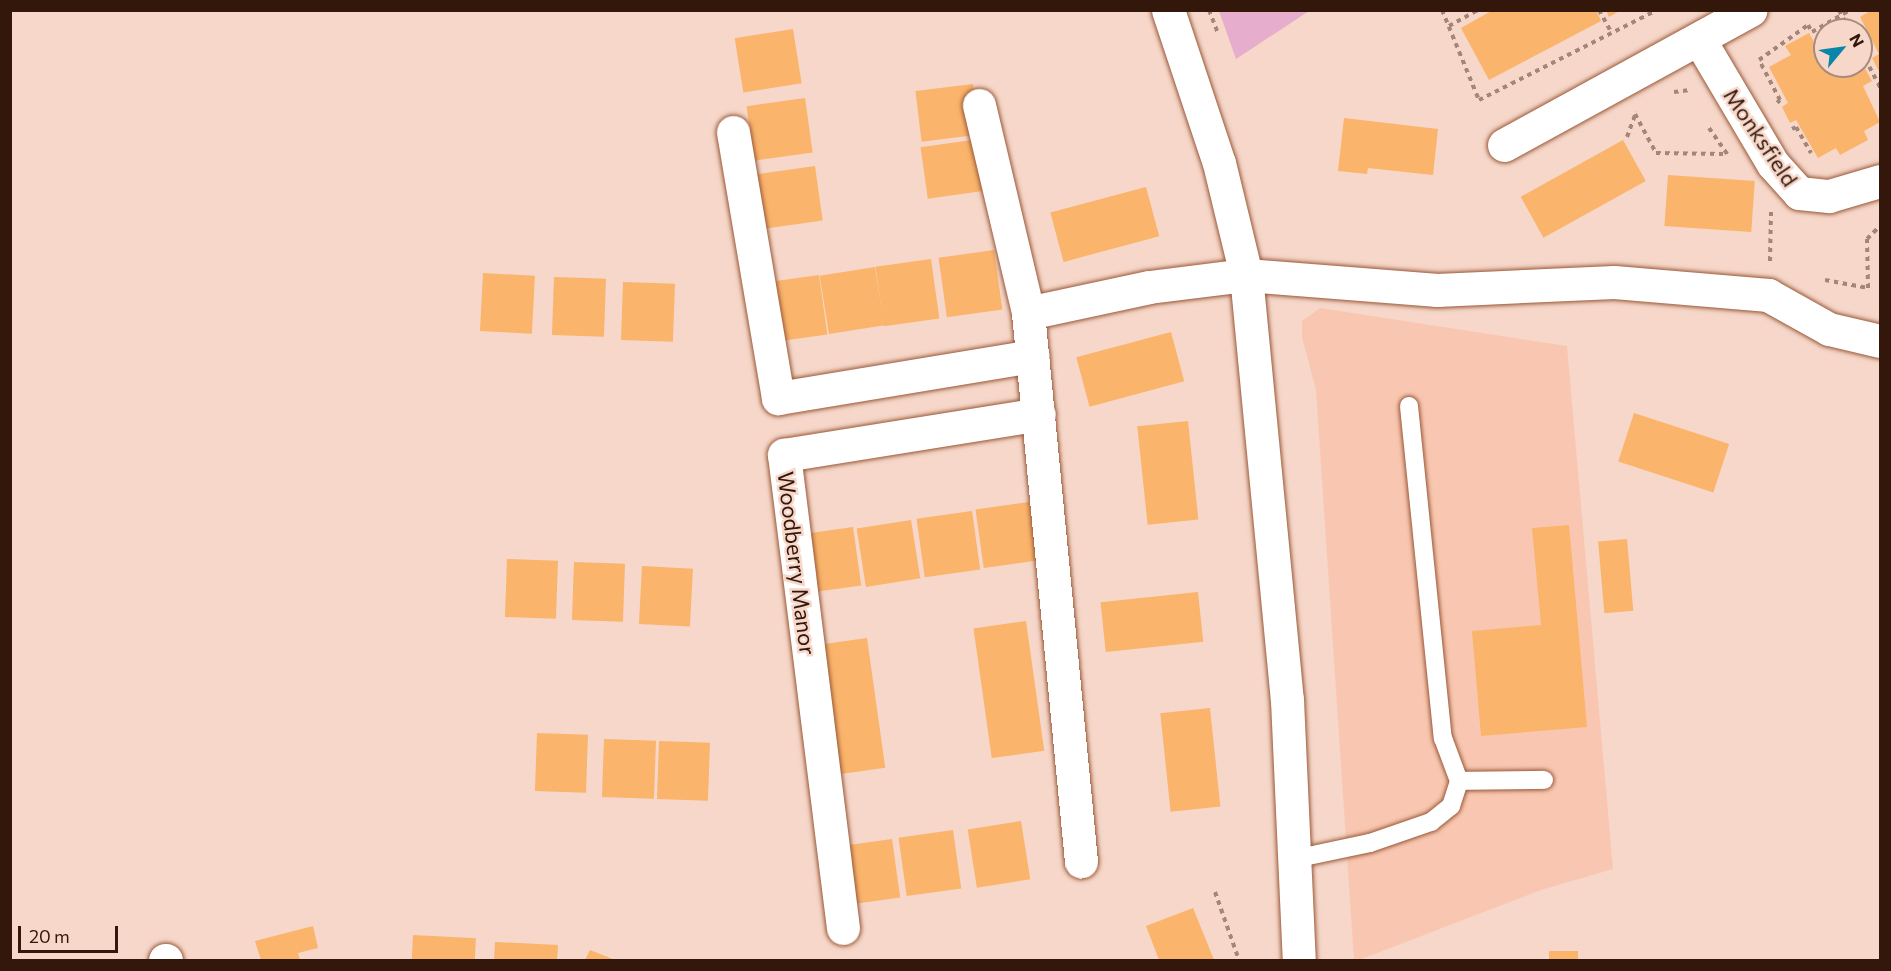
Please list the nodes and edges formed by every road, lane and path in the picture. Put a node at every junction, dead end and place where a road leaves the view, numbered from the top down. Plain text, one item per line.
1 (1168, 10) edge
2 (1209, 10) edge
3 (1442, 10) edge
4 (1478, 10) edge
5 (1599, 10) edge
6 (1657, 10) edge
7 (1751, 10) edge
8 (1839, 10) edge
9 (1850, 10) edge
10 (1842, 16) junction
11 (1449, 26) junction
12 (1218, 33) dead end
13 (1611, 33) junction
14 (1699, 39) junction
15 (1763, 69) junction
16 (1873, 73) edge
17 (1726, 86) junction
18 (1881, 87) edge
19 (1666, 94) dead end
20 (979, 105) dead end
21 (1643, 106) dead end
22 (1780, 113) dead end
23 (1635, 114) junction
24 (1785, 121) dead end
25 (733, 132) dead end
26 (1627, 136) dead end
27 (1504, 145) dead end
28 (1723, 154) dead end
29 (1814, 157) dead end
30 (1881, 181) edge
31 (1772, 206) dead end
32 (1881, 226) edge
33 (1770, 259) dead end
34 (1246, 275) junction
35 (1826, 280) dead end
36 (1028, 312) junction
37 (1881, 341) edge
38 (1033, 356) junction
39 (1408, 406) dead end
40 (1039, 414) junction
41 (1544, 780) dead end
42 (1459, 781) junction
43 (1294, 859) junction
44 (1081, 861) dead end
45 (1215, 892) dead end
46 (843, 928) dead end
47 (1239, 960) edge
48 (1299, 960) edge

1 - 34 street
2 - 12 path
3 - 11 path
4 - 11 path
5 - 13 path
6 - 13 path
7 - 14 street
8 - 10 path
9 - 10 path
10 - 15 path
11 - 13 path
14 - 17 street, Monksfield
14 - 27 street
15 - 17 path
15 - 22 path
16 - 18 path
17 - 19 path
17 - 30 street, Monksfield
20 - 36 street
21 - 23 path
23 - 26 path
23 - 28 path
24 - 29 path
25 - 38 street
31 - 33 path
32 - 35 path
34 - 36 street
34 - 37 street
34 - 43 street
36 - 38 street
38 - 40 street
39 - 42 lane
40 - 44 street
40 - 46 street, Woodberry Manor
41 - 42 lane
42 - 43 lane
43 - 48 street
45 - 47 path

